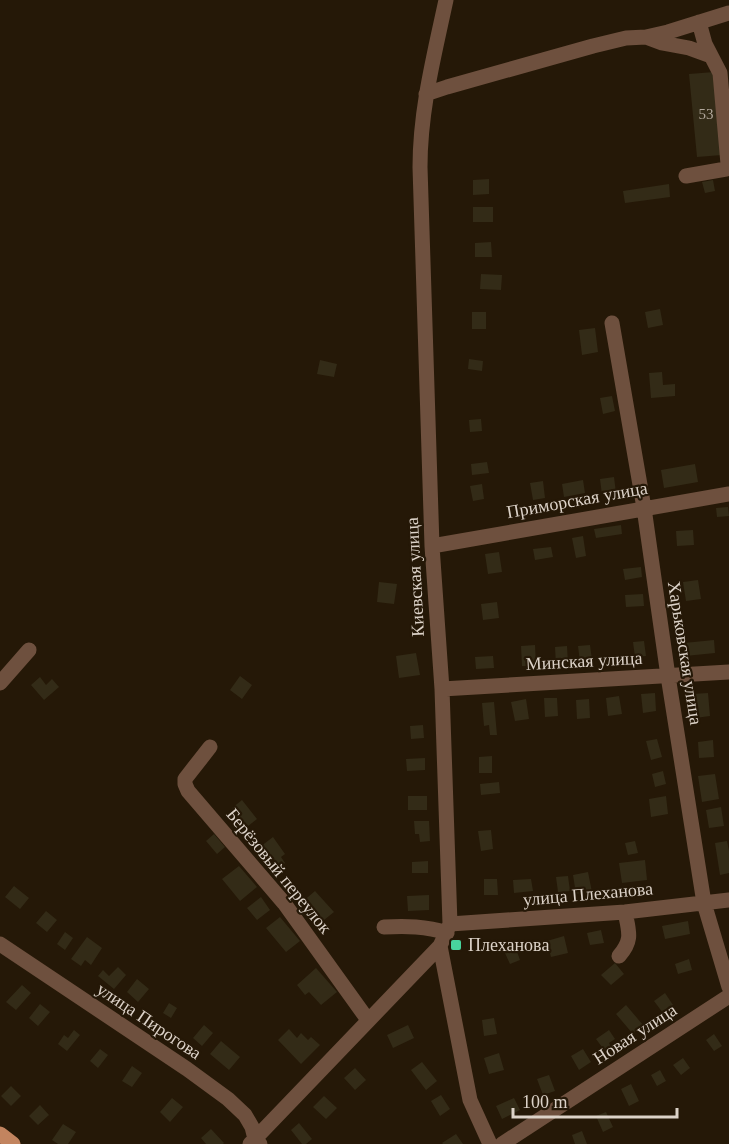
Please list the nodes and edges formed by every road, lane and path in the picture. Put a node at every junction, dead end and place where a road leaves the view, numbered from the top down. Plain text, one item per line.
1 (446, 0) edge
2 (729, 13) edge
3 (699, 22) junction
4 (646, 36) junction
5 (711, 56) junction
6 (426, 94) junction
7 (686, 176) dead end
8 (612, 323) dead end
9 (729, 494) edge
10 (644, 508) junction
11 (432, 546) junction
12 (29, 650) dead end
13 (729, 672) edge
14 (668, 676) junction
15 (0, 683) edge
16 (442, 689) junction
17 (210, 747) dead end
18 (729, 900) edge
19 (704, 903) junction
20 (625, 912) junction
21 (384, 927) dead end
22 (446, 934) junction
23 (0, 944) edge
24 (619, 956) dead end
25 (729, 987) edge
26 (729, 996) edge
27 (368, 1020) junction
28 (0, 1134) edge
29 (255, 1142) edge
30 (13, 1144) edge
31 (490, 1144) edge
32 (502, 1144) edge

1 - 6 street, Киевская улица
2 - 3 street
3 - 4 street
3 - 5 street
4 - 5 street
4 - 6 street
5 - 7 street
6 - 11 street, Киевская улица
8 - 10 street, Харьковская улица
9 - 10 street, Приморская улица
10 - 11 street, Приморская улица
10 - 14 street, Харьковская улица
11 - 16 street, Киевская улица
12 - 15 street
13 - 14 street, Минская улица
14 - 16 street, Минская улица
14 - 19 street, Харьковская улица
16 - 22 street, Киевская улица
17 - 27 street, Берёзовый переулок
18 - 19 street, улица Плеханова
19 - 20 street, улица Плеханова
19 - 25 street, Харьковская улица
20 - 22 street, улица Плеханова
20 - 24 street
21 - 22 street, улица Плеханова
22 - 27 street
22 - 31 street, Киевская улица
23 - 29 street, улица Пирогова
26 - 32 street, Новая улица
27 - 29 street
28 - 30 main road

